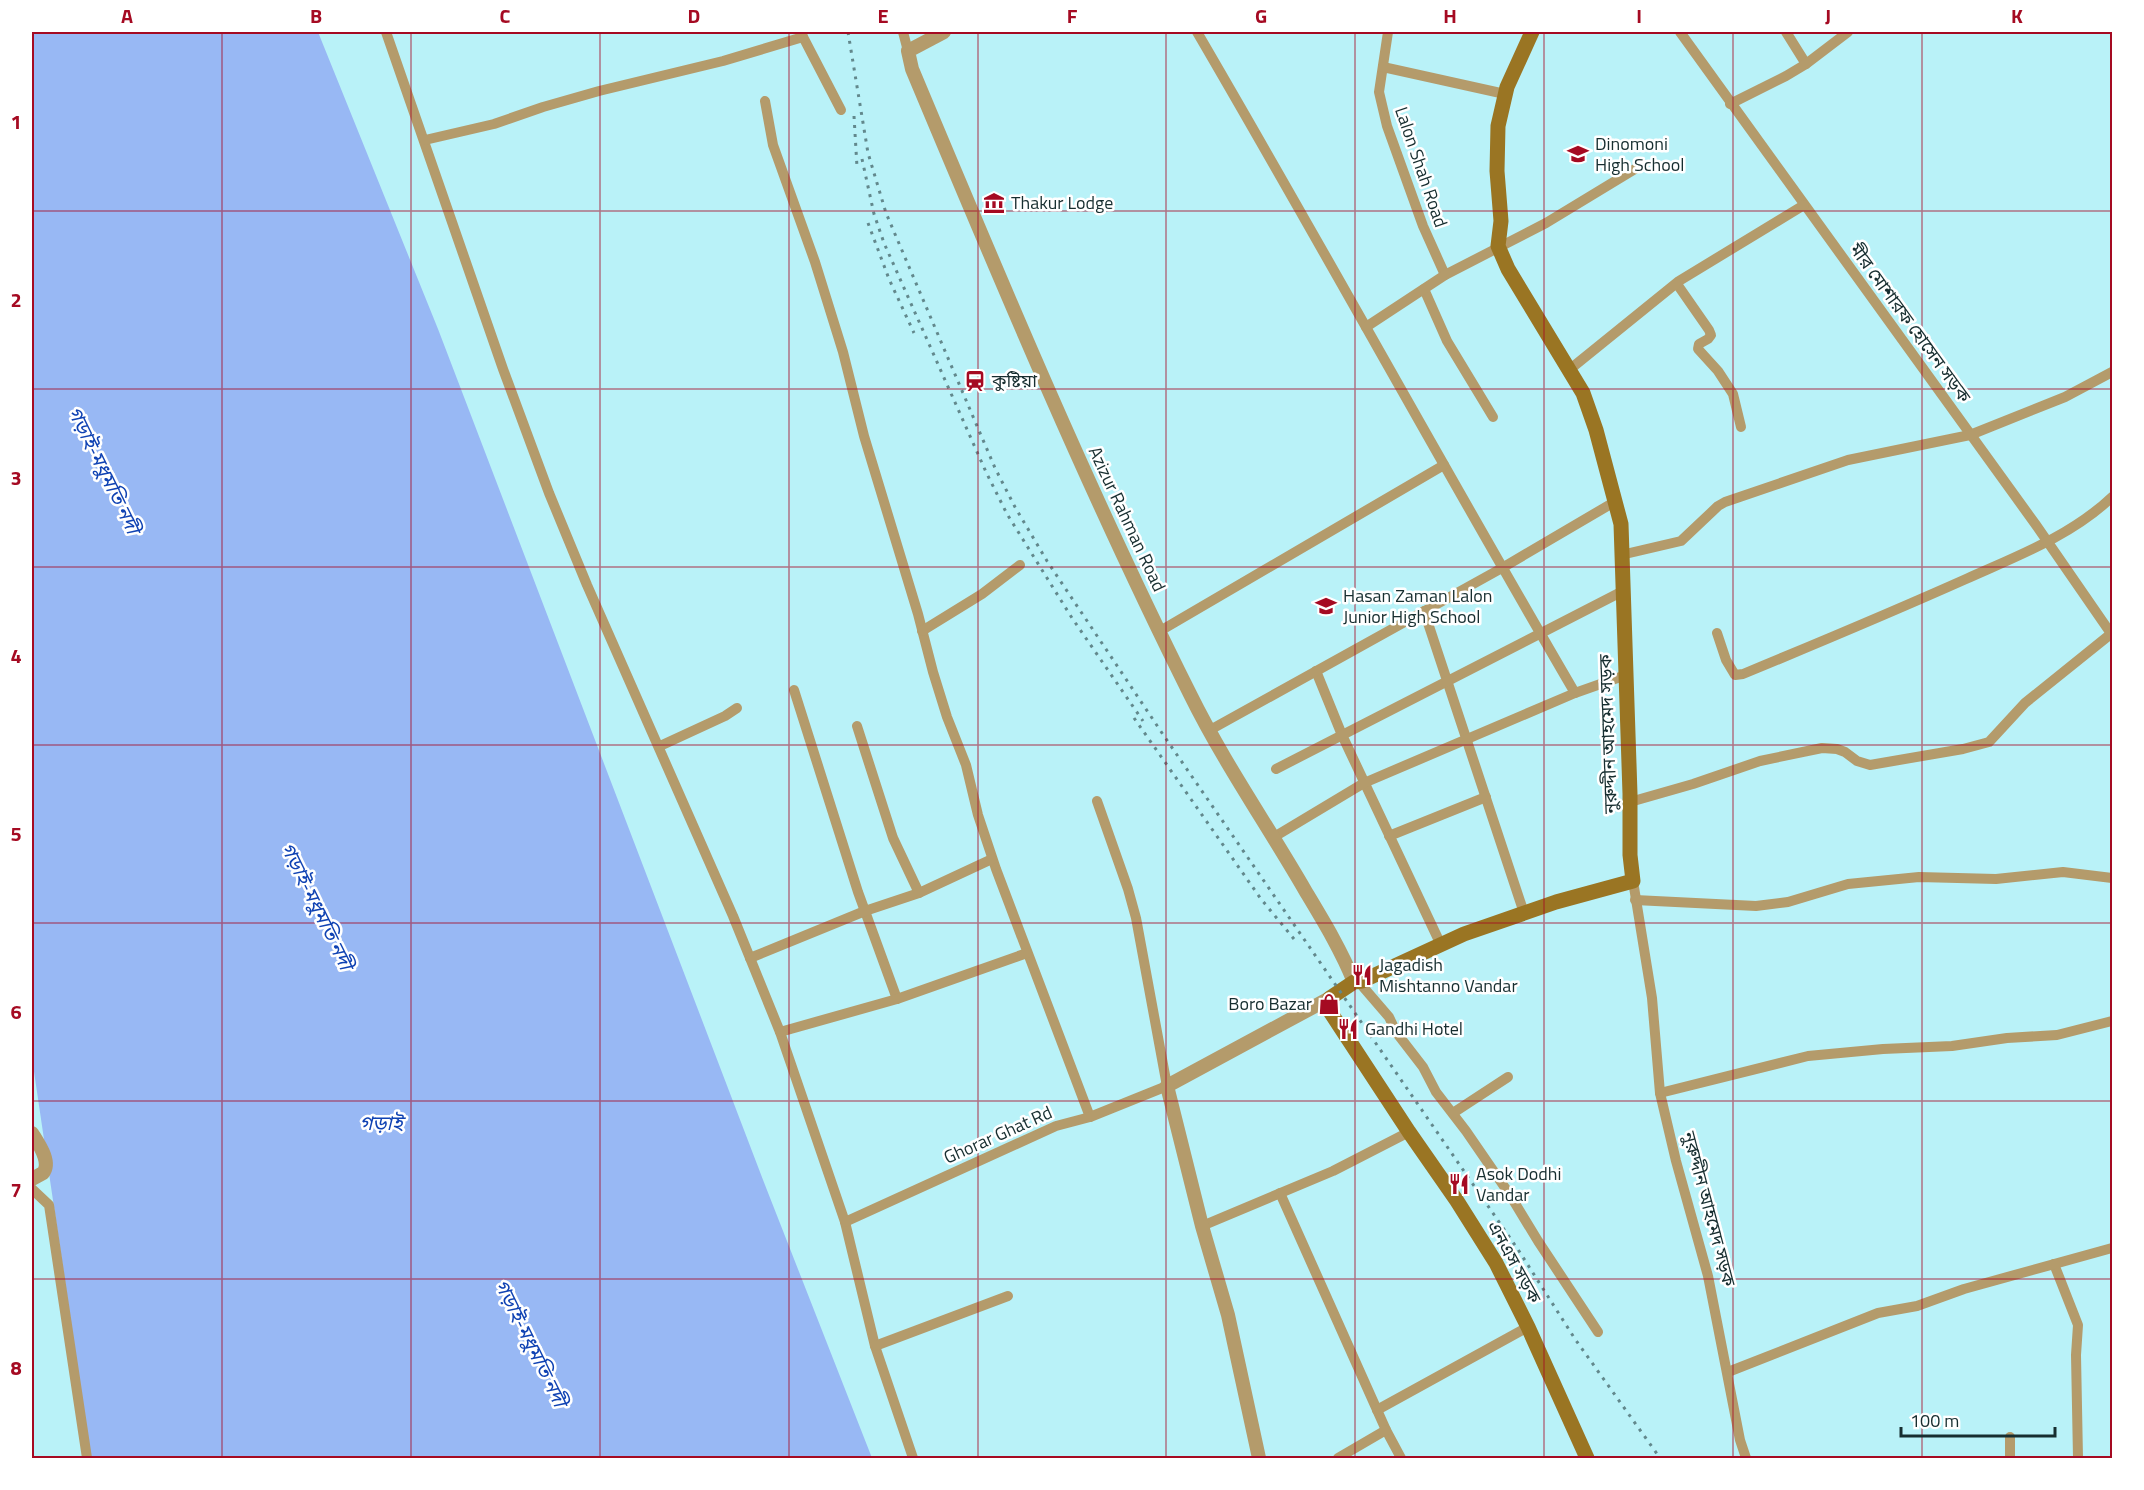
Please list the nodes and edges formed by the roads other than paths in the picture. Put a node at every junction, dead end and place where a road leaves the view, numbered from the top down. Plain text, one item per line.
1 (386, 32) edge
2 (903, 32) edge
3 (944, 32) edge
4 (1197, 32) edge
5 (1388, 32) edge
6 (1532, 32) edge
7 (1680, 32) edge
8 (1786, 32) edge
9 (1848, 32) edge
10 (801, 34) edge
11 (908, 51) junction
12 (1806, 64) junction
13 (1383, 67) junction
14 (1505, 94) junction
15 (765, 101) dead end
16 (1730, 104) junction
17 (841, 110) dead end
18 (424, 140) junction
19 (1635, 169) dead end
20 (1804, 205) junction
21 (1498, 246) junction
22 (1445, 275) junction
23 (1677, 284) junction
24 (1424, 289) junction
25 (1366, 327) junction
26 (1569, 370) junction
27 (2112, 372) edge
28 (1493, 417) dead end
29 (1741, 426) dead end
30 (1970, 435) junction
31 (1444, 465) junction
32 (2112, 497) edge
33 (1616, 501) junction
34 (2048, 542) junction
35 (1622, 555) junction
36 (1020, 565) dead end
37 (1502, 568) junction
38 (1623, 591) junction
39 (1424, 611) junction
40 (922, 631) junction
41 (1160, 631) junction
42 (1717, 633) dead end
43 (1540, 634) junction
44 (2112, 634) edge
45 (1316, 671) junction
46 (1626, 675) junction
47 (1448, 681) junction
48 (794, 690) dead end
49 (1575, 693) junction
50 (737, 708) dead end
51 (857, 726) dead end
52 (1210, 730) junction
53 (1342, 735) junction
54 (1468, 740) junction
55 (660, 746) junction
56 (1276, 769) dead end
57 (1364, 783) junction
58 (1486, 797) junction
59 (1096, 801) dead end
60 (1630, 802) junction
61 (1389, 836) junction
62 (1274, 837) junction
63 (992, 859) junction
64 (2112, 878) edge
65 (1633, 881) junction
66 (920, 893) junction
67 (1635, 900) junction
68 (865, 911) junction
69 (1524, 913) junction
70 (1441, 945) junction
71 (1027, 952) junction
72 (750, 958) junction
73 (1356, 982) junction
74 (1330, 998) junction
75 (897, 999) junction
76 (2112, 1021) edge
77 (780, 1032) junction
78 (1508, 1077) dead end
79 (1167, 1086) junction
80 (1660, 1093) junction
81 (1453, 1113) junction
82 (1090, 1117) junction
83 (1409, 1132) junction
84 (32, 1133) edge
85 (32, 1179) edge
86 (32, 1189) edge
87 (1280, 1193) junction
88 (845, 1222) junction
89 (1202, 1226) junction
90 (2112, 1248) edge
91 (2054, 1264) junction
92 (1008, 1296) dead end
93 (1528, 1327) junction
94 (1598, 1332) dead end
95 (875, 1346) junction
96 (1728, 1372) junction
97 (1377, 1410) junction
98 (1386, 1430) junction
99 (2010, 1437) dead end
100 (87, 1458) edge
101 (913, 1458) edge
102 (1259, 1458) edge
103 (1338, 1458) edge
104 (1401, 1458) edge
105 (1587, 1458) edge
106 (1746, 1458) edge
107 (2010, 1458) edge
108 (2078, 1458) edge

1 - 18 street
2 - 11 street
3 - 11 street
4 - 25 street
5 - 13 street, Lalon Shah Road
6 - 14 main road, নুরুদ্দীন আহমেদ সড়ক
7 - 16 street, মীর মোশারফ হোসেন সড়ক
8 - 12 street
9 - 12 street
10 - 17 street
10 - 18 street
11 - 41 street, Azizur Rahman Road
12 - 16 street
13 - 14 street
13 - 22 street, Lalon Shah Road
14 - 21 main road, নুরুদ্দীন আহমেদ সড়ক
15 - 40 street
16 - 20 street, মীর মোশারফ হোসেন সড়ক
18 - 55 street
19 - 21 street
20 - 23 street
20 - 30 street, মীর মোশারফ হোসেন সড়ক
21 - 22 street
21 - 26 main road, নুরুদ্দীন আহমেদ সড়ক
22 - 24 street
23 - 26 street
23 - 29 street
24 - 25 street
24 - 28 street
25 - 31 street
26 - 33 main road, নুরুদ্দীন আহমেদ সড়ক
27 - 30 street
30 - 34 street, মীর মোশারফ হোসেন সড়ক
30 - 35 street
31 - 37 street
31 - 41 street
32 - 34 street
33 - 35 main road, নুরুদ্দীন আহমেদ সড়ক
33 - 37 street
34 - 42 street
34 - 44 street, মীর মোশারফ হোসেন সড়ক
35 - 38 main road, নুরুদ্দীন আহমেদ সড়ক
36 - 40 street
37 - 39 street
37 - 43 street
38 - 43 street
38 - 46 main road, নুরুদ্দীন আহমেদ সড়ক
39 - 45 street
39 - 47 street
40 - 63 street
41 - 52 street, Azizur Rahman Road
43 - 47 street
43 - 49 street
44 - 60 street
45 - 52 street
45 - 53 street
46 - 49 street
46 - 60 main road, নুরুদ্দীন আহমেদ সড়ক
47 - 53 street
47 - 54 street
48 - 68 street
49 - 54 street
50 - 55 street
51 - 66 street
52 - 62 street, Azizur Rahman Road
53 - 56 street
53 - 57 street
54 - 57 street
54 - 58 street
55 - 72 street
57 - 61 street
57 - 62 street
58 - 61 street
58 - 69 street
59 - 79 street
60 - 65 main road, নুরুদ্দীন আহমেদ সড়ক
61 - 70 street
62 - 73 street, Azizur Rahman Road
63 - 66 street
63 - 71 street
64 - 67 street
65 - 67 street, নুরুদ্দীন আহমেদ সড়ক
65 - 69 main road
66 - 68 street
67 - 80 street, নুরুদ্দীন আহমেদ সড়ক
68 - 72 street
68 - 75 street
69 - 70 main road
70 - 73 main road
71 - 75 street
71 - 82 street
72 - 77 street
73 - 74 main road
73 - 81 street
74 - 79 street
74 - 83 main road, এনএস সড়ক
75 - 77 street
76 - 80 street
77 - 88 street
78 - 81 street
79 - 82 street, Ghorar Ghat Rd
79 - 89 street
80 - 96 street, নুরুদ্দীন আহমেদ সড়ক
81 - 94 street
82 - 88 street, Ghorar Ghat Rd
83 - 87 street
83 - 93 main road, এনএস সড়ক
84 - 85 street
86 - 100 street
87 - 89 street
87 - 97 street
88 - 95 street
89 - 102 street
90 - 91 street
91 - 96 street
91 - 108 street
92 - 95 street
93 - 97 street
93 - 105 main road, এনএস সড়ক
95 - 101 street
96 - 106 street, নুরুদ্দীন আহমেদ সড়ক
97 - 98 street
98 - 103 street
98 - 104 street
99 - 107 street

